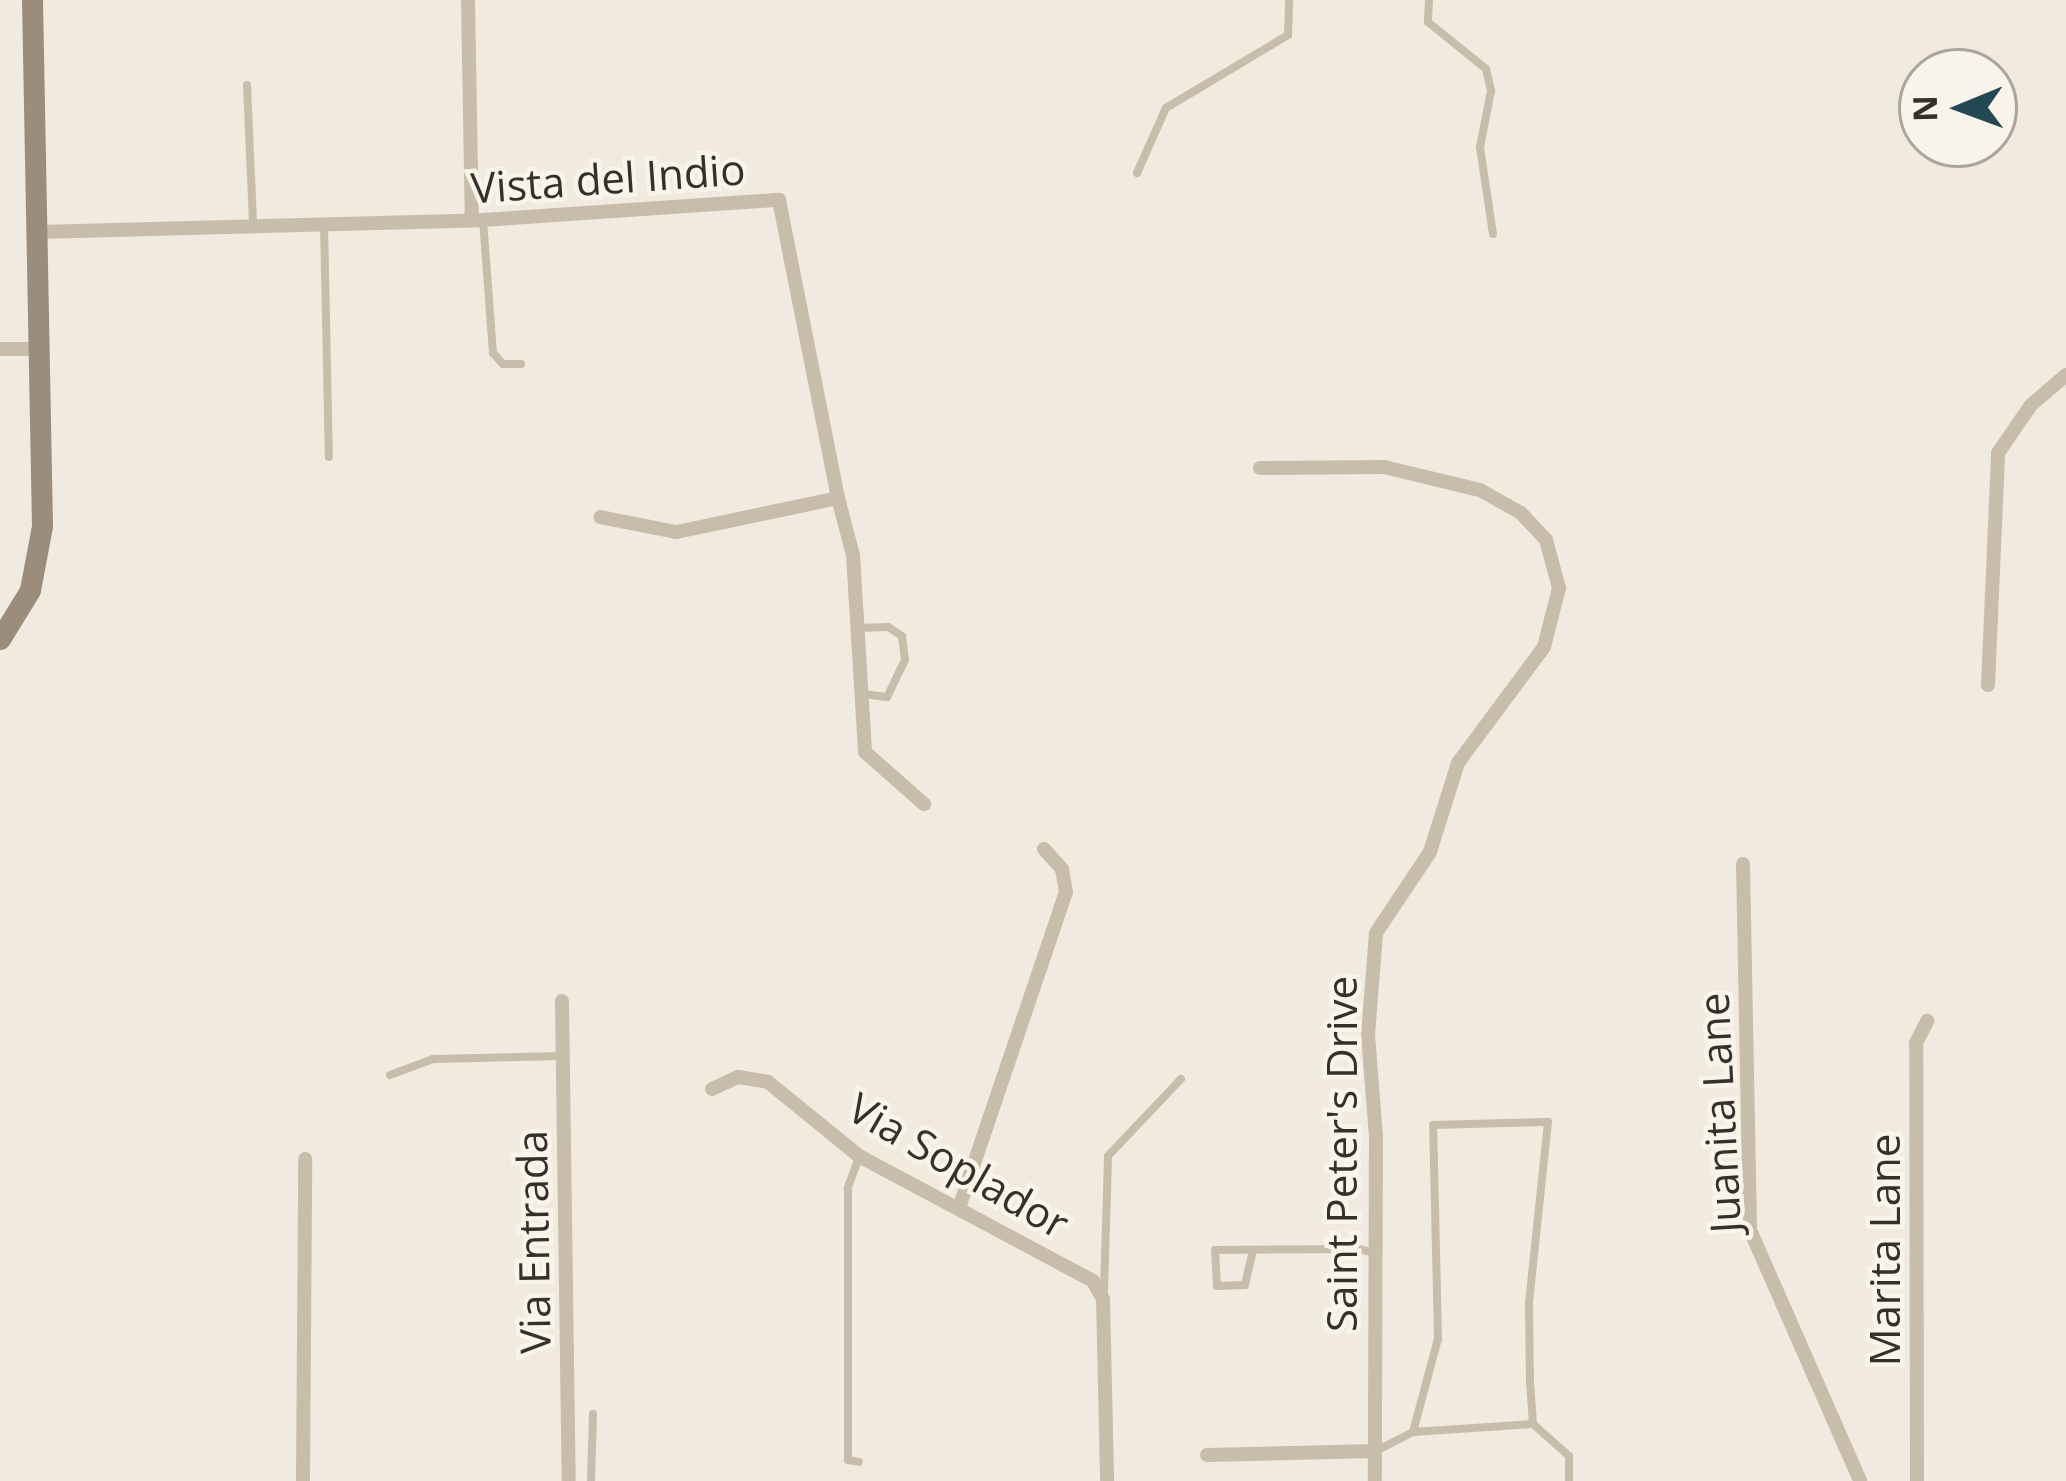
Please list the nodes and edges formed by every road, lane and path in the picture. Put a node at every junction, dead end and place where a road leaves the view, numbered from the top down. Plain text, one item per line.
1 (32, 0) edge
2 (468, 0) edge
3 (1288, 0) edge
4 (1429, 0) edge
5 (247, 85) dead end
6 (1137, 173) dead end
7 (477, 220) junction
8 (324, 223) junction
9 (253, 224) junction
10 (38, 232) junction
11 (1493, 234) dead end
12 (0, 349) edge
13 (40, 349) junction
14 (521, 364) dead end
15 (2066, 375) edge
16 (329, 457) dead end
17 (1260, 468) dead end
18 (838, 498) junction
19 (600, 517) dead end
20 (857, 628) junction
21 (0, 639) edge
22 (1988, 685) dead end
23 (862, 694) junction
24 (923, 804) dead end
25 (1044, 849) dead end
26 (1744, 865) dead end
27 (562, 1001) dead end
28 (1927, 1021) dead end
29 (563, 1056) junction
30 (390, 1075) dead end
31 (1181, 1078) dead end
32 (712, 1089) dead end
33 (860, 1156) junction
34 (305, 1159) dead end
35 (960, 1204) junction
36 (1253, 1250) junction
37 (1371, 1252) junction
38 (1103, 1299) junction
39 (592, 1414) dead end
40 (1533, 1424) junction
41 (1413, 1432) junction
42 (1375, 1451) junction
43 (1207, 1455) dead end
44 (859, 1462) dead end
45 (303, 1481) edge
46 (569, 1481) edge
47 (590, 1481) edge
48 (1107, 1481) edge
49 (1375, 1481) edge
50 (1569, 1481) edge
51 (1860, 1481) edge
52 (1917, 1481) edge

1 - 10 street
2 - 7 street
3 - 6 lane
4 - 11 lane
5 - 9 lane
7 - 8 street, Vista del Indio
7 - 14 lane
7 - 18 street, Vista del Indio
8 - 9 street, Vista del Indio
8 - 16 lane
9 - 10 street, Vista del Indio
10 - 13 street
12 - 13 street
13 - 21 street
15 - 22 street
17 - 37 street, Saint Peter's Drive
18 - 19 street
18 - 20 street
20 - 23 street
20 - 23 lane
23 - 24 street
25 - 35 street
26 - 51 street, Juanita Lane
27 - 29 street, Via Entrada
28 - 52 street, Marita Lane
29 - 30 lane
29 - 46 street, Via Entrada
31 - 38 lane
32 - 33 street, Via Soplador
33 - 35 street, Via Soplador
33 - 44 lane
34 - 45 street
35 - 38 street, Via Soplador
36 - 36 lane
36 - 37 lane
37 - 42 street, Saint Peter's Drive
38 - 48 street
39 - 47 lane
40 - 41 lane
40 - 41 lane
40 - 50 lane
41 - 42 lane
42 - 43 street
42 - 49 street, Saint Peter's Drive

